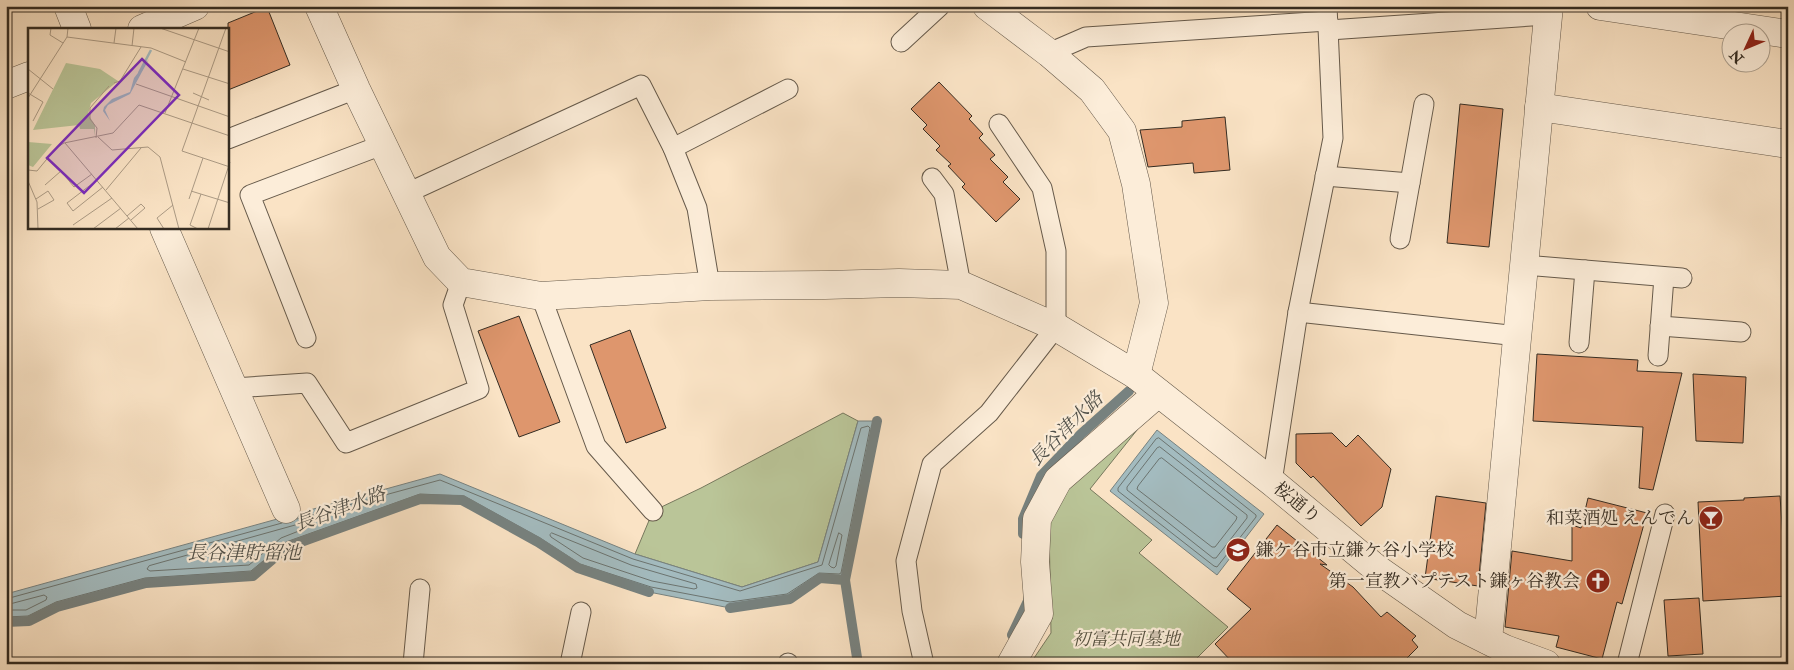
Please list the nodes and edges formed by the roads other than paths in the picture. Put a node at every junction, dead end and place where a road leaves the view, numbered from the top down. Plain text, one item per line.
1 (68, 6) edge
2 (195, 6) edge
3 (318, 6) edge
4 (940, 6) edge
5 (987, 6) edge
6 (1600, 6) edge
7 (1548, 11) edge
8 (1328, 19) edge
9 (77, 28) edge
10 (144, 28) edge
11 (1788, 34) edge
12 (901, 42) dead end
13 (1049, 53) junction
14 (28, 76) edge
15 (6, 85) edge
16 (356, 89) junction
17 (788, 89) dead end
18 (1424, 104) dead end
19 (1539, 107) junction
20 (999, 124) dead end
21 (229, 139) edge
22 (1788, 144) edge
23 (382, 145) junction
24 (673, 148) junction
25 (1325, 176) junction
26 (932, 178) dead end
27 (1410, 183) junction
28 (405, 194) junction
29 (164, 229) edge
30 (1400, 239) dead end
31 (1524, 265) junction
32 (1585, 270) junction
33 (461, 282) junction
34 (710, 286) junction
35 (961, 286) junction
36 (541, 296) junction
37 (1298, 312) junction
38 (1660, 326) junction
39 (1056, 327) junction
40 (1741, 332) dead end
41 (1518, 336) junction
42 (306, 338) dead end
43 (1579, 344) dead end
44 (1658, 356) dead end
45 (1136, 375) junction
46 (234, 388) junction
47 (1158, 393) junction
48 (1272, 482) junction
49 (286, 509) dead end
50 (653, 511) dead end
51 (1665, 514) dead end
52 (420, 589) dead end
53 (581, 612) dead end
54 (1488, 640) junction
55 (413, 664) edge
56 (570, 664) edge
57 (924, 664) edge
58 (1010, 664) edge
59 (1546, 664) edge
60 (1627, 664) edge

1 - 9 street
2 - 10 street
3 - 16 street
4 - 12 lane
5 - 13 street
6 - 11 street
7 - 8 lane
7 - 19 street
8 - 13 lane
8 - 25 lane
13 - 45 street
14 - 15 street
16 - 21 lane
16 - 23 street
17 - 24 lane
18 - 27 lane
19 - 22 street
19 - 31 street
20 - 39 lane
23 - 28 street
23 - 42 lane
24 - 28 lane
24 - 34 lane
25 - 27 lane
25 - 37 lane
26 - 35 lane
27 - 30 lane
28 - 33 street
29 - 46 street
31 - 32 lane
31 - 41 street
32 - 38 lane
32 - 43 lane
33 - 36 street
33 - 46 lane
34 - 35 street
34 - 36 street
35 - 39 street, 桜通り
36 - 50 lane
37 - 41 lane
37 - 48 lane
38 - 40 lane
38 - 44 lane
39 - 45 street, 桜通り
39 - 57 lane
41 - 54 street
45 - 47 street, 桜通り
46 - 49 street
47 - 48 street, 桜通り
47 - 58 street
48 - 54 street, 桜通り
51 - 60 lane
52 - 55 lane
53 - 56 lane
54 - 59 street, 桜通り

